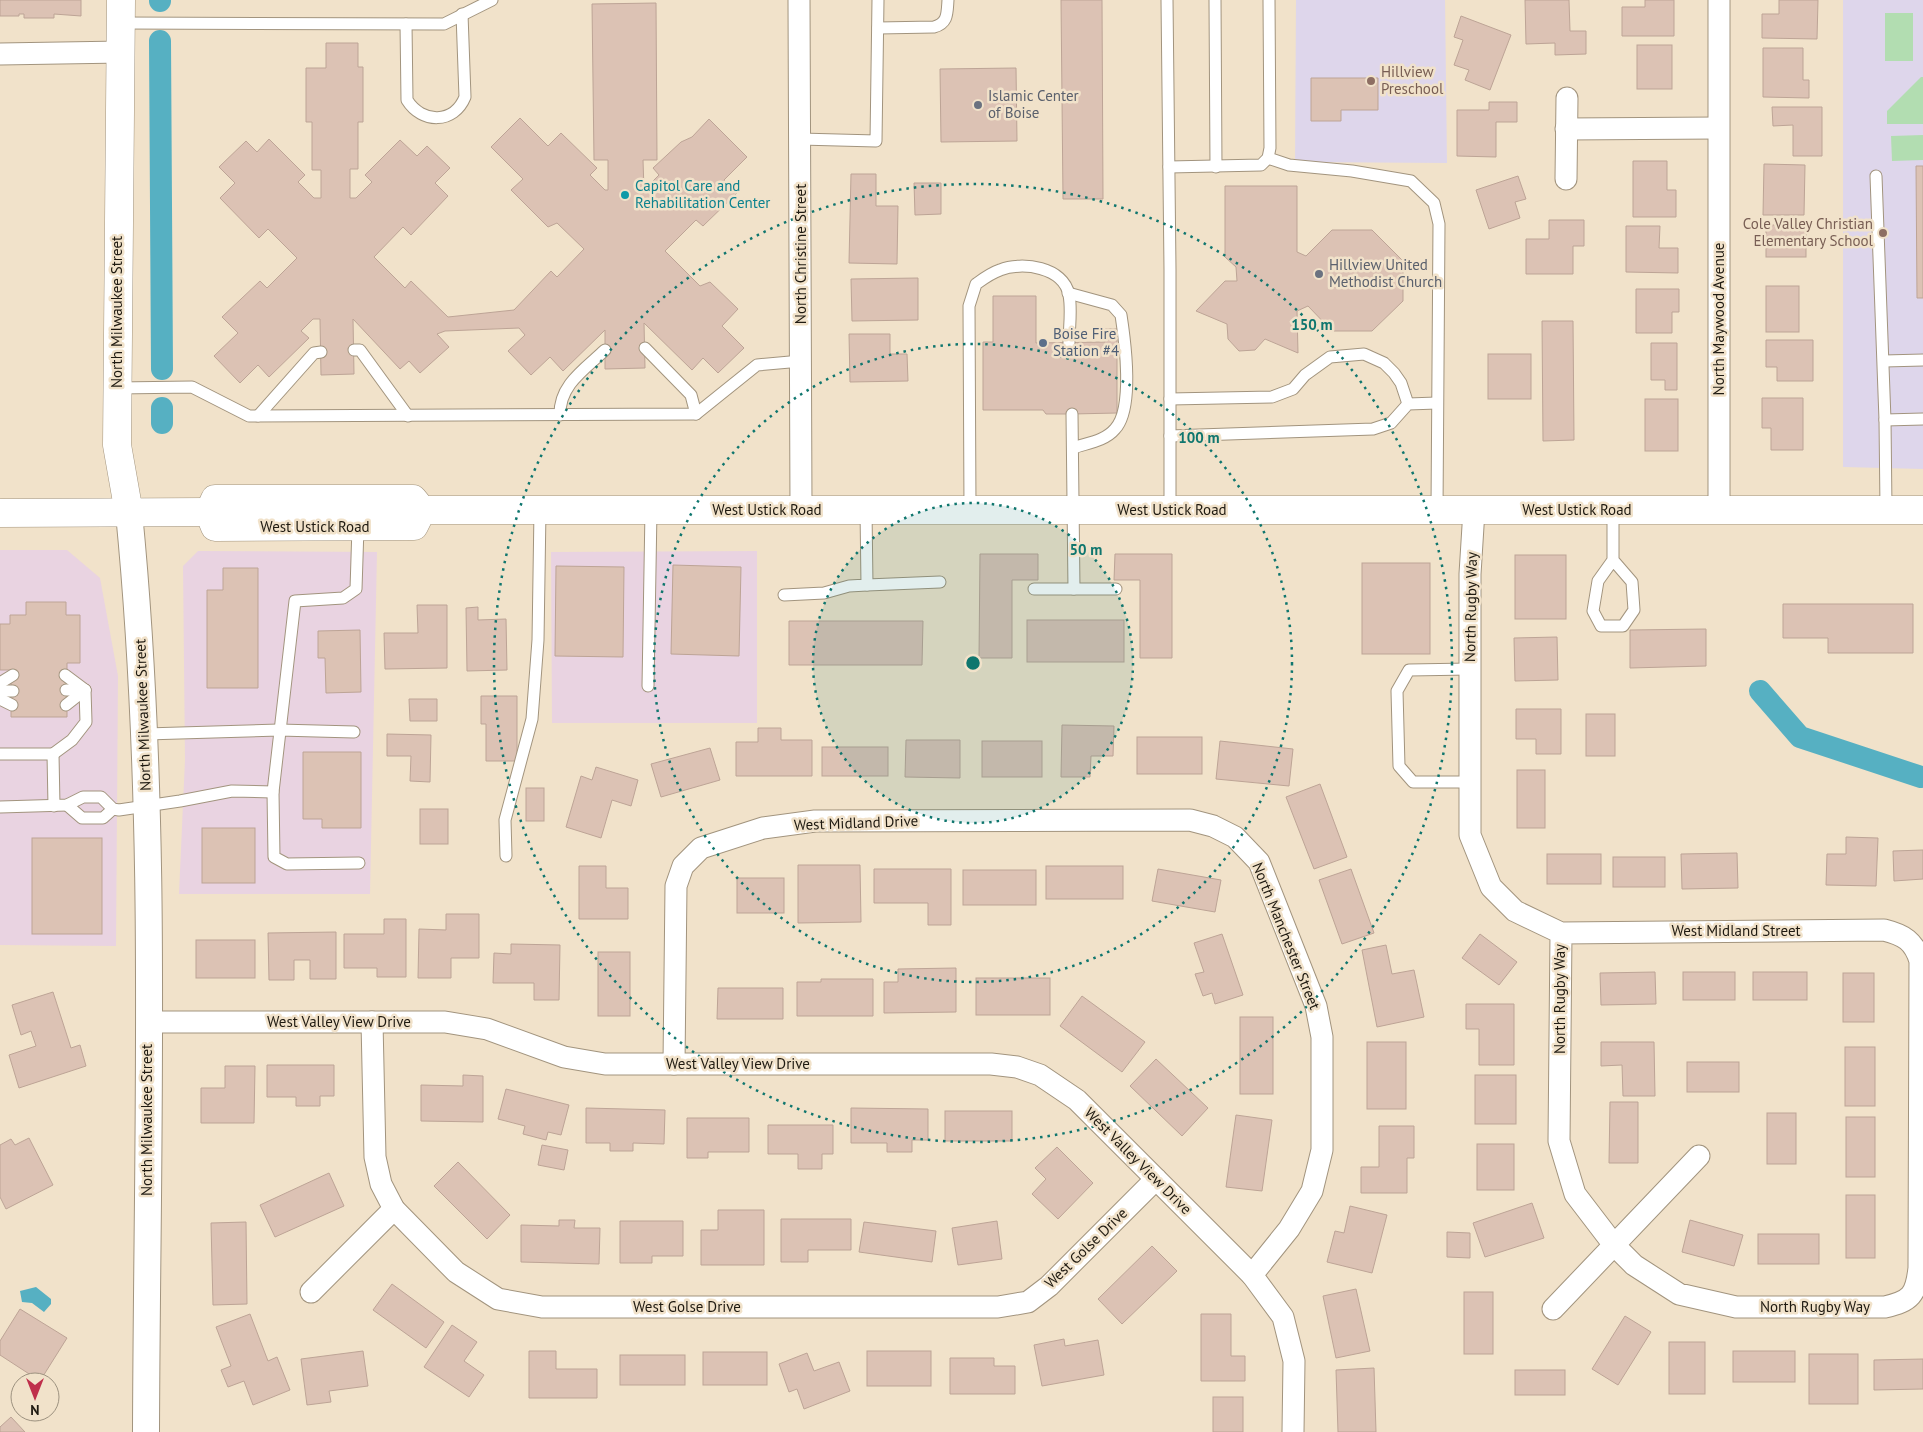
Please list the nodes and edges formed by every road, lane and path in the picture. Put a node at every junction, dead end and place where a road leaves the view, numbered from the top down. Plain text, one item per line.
1 (492, 0) edge
2 (800, 0) edge
3 (878, 0) edge
4 (948, 0) edge
5 (1166, 0) edge
6 (1215, 0) edge
7 (1269, 0) edge
8 (1720, 0) edge
9 (122, 11) edge
10 (462, 14) junction
11 (406, 24) junction
12 (878, 28) junction
13 (122, 52) junction
14 (0, 54) edge
15 (1567, 98) dead end
16 (1718, 128) junction
17 (1566, 129) junction
18 (800, 139) junction
19 (1268, 158) junction
20 (1169, 167) junction
21 (1216, 167) junction
22 (1876, 176) dead end
23 (1566, 179) dead end
24 (1069, 294) junction
25 (1069, 343) dead end
26 (645, 348) dead end
27 (354, 350) dead end
28 (605, 350) dead end
29 (321, 352) dead end
30 (1923, 360) edge
31 (801, 361) junction
32 (1884, 361) junction
33 (117, 388) junction
34 (1170, 399) junction
35 (1437, 403) junction
36 (1408, 404) junction
37 (696, 414) junction
38 (1072, 414) dead end
39 (560, 415) junction
40 (258, 416) junction
41 (408, 416) junction
42 (1923, 419) edge
43 (1885, 420) junction
44 (1170, 436) junction
45 (1073, 448) junction
46 (801, 509) junction
47 (970, 509) junction
48 (1170, 509) junction
49 (1886, 509) junction
50 (422, 510) junction
51 (540, 510) junction
52 (651, 510) junction
53 (866, 510) junction
54 (1074, 510) junction
55 (1436, 510) junction
56 (1474, 510) junction
57 (1612, 510) junction
58 (1719, 510) junction
59 (1923, 510) edge
60 (209, 512) junction
61 (0, 513) edge
62 (129, 513) junction
63 (358, 527) junction
64 (1613, 560) junction
65 (940, 582) dead end
66 (867, 584) junction
67 (1116, 589) dead end
68 (1034, 590) dead end
69 (1074, 590) junction
70 (784, 595) dead end
71 (1470, 669) junction
72 (13, 675) dead end
73 (65, 675) dead end
74 (0, 683) edge
75 (648, 686) dead end
76 (66, 690) dead end
77 (85, 690) junction
78 (0, 691) edge
79 (12, 691) dead end
80 (0, 699) edge
81 (12, 705) dead end
82 (66, 705) dead end
83 (279, 730) junction
84 (354, 732) dead end
85 (146, 734) junction
86 (0, 754) edge
87 (54, 754) junction
88 (1470, 782) junction
89 (273, 792) junction
90 (67, 805) junction
91 (54, 806) junction
92 (0, 807) edge
93 (146, 807) junction
94 (113, 809) junction
95 (1235, 837) joint
96 (506, 856) dead end
97 (359, 863) dead end
98 (1561, 932) junction
99 (148, 1022) junction
100 (372, 1022) junction
101 (674, 1064) junction
102 (1699, 1156) dead end
103 (1156, 1179) junction
104 (394, 1208) junction
105 (1614, 1245) junction
106 (1252, 1275) junction
107 (311, 1292) dead end
108 (1912, 1296) joint
109 (1553, 1308) dead end
110 (146, 1432) edge
111 (1293, 1432) edge

1 - 10 lane
2 - 18 street, North Christine Street
3 - 12 lane
4 - 12 lane
5 - 20 lane
6 - 21 lane
7 - 19 lane
8 - 16 street, North Maywood Avenue
9 - 11 lane
9 - 13 main road, North Milwaukee Street
10 - 11 lane
10 - 11 lane
12 - 18 lane
13 - 14 street
13 - 33 main road, North Milwaukee Street
15 - 17 street
16 - 17 street
16 - 58 street, North Maywood Avenue
17 - 23 street
18 - 31 street, North Christine Street
19 - 21 lane
19 - 35 lane
20 - 21 lane
20 - 34 lane
22 - 32 lane
24 - 25 lane
24 - 45 lane
24 - 47 lane
26 - 37 lane
27 - 41 lane
28 - 39 lane
29 - 40 lane
30 - 32 lane
31 - 37 lane
31 - 46 street, North Christine Street
32 - 43 lane
33 - 40 lane
33 - 62 main road, North Milwaukee Street
34 - 36 lane
34 - 44 lane
35 - 36 lane
35 - 55 lane
36 - 44 lane
37 - 39 lane
38 - 45 lane
39 - 41 lane
40 - 41 lane
42 - 43 lane
43 - 49 lane
44 - 48 lane
45 - 54 lane
46 - 52 main road, West Ustick Road
46 - 53 main road, West Ustick Road
47 - 53 main road, West Ustick Road
47 - 54 main road, West Ustick Road
48 - 54 main road, West Ustick Road
48 - 55 main road, West Ustick Road
49 - 58 main road, West Ustick Road
49 - 59 main road, West Ustick Road
50 - 51 main road, West Ustick Road
50 - 60 main road, West Ustick Road
50 - 63 main road, West Ustick Road
51 - 52 main road, West Ustick Road
51 - 96 lane
52 - 75 lane
53 - 66 lane
54 - 69 lane
55 - 56 main road, West Ustick Road
56 - 57 main road, West Ustick Road
56 - 71 street, North Rugby Way
57 - 58 main road, West Ustick Road
57 - 64 lane
60 - 62 main road
60 - 63 main road, West Ustick Road
61 - 62 main road
62 - 85 street, North Milwaukee Street
63 - 83 lane
64 - 64 lane
65 - 66 lane
66 - 70 lane
67 - 69 lane
68 - 69 lane
71 - 88 street, North Rugby Way
71 - 88 lane
72 - 74 lane
73 - 77 lane
76 - 77 lane
77 - 82 lane
77 - 87 lane
78 - 79 lane
80 - 81 lane
83 - 84 lane
83 - 85 lane
83 - 89 lane
85 - 93 street, North Milwaukee Street
86 - 87 lane
87 - 91 lane
88 - 98 street, North Rugby Way
89 - 93 lane
89 - 97 lane
90 - 91 lane
90 - 94 lane
90 - 94 lane
91 - 92 lane
93 - 94 lane
93 - 99 street, North Milwaukee Street
95 - 101 street, West Midland Drive
95 - 106 street, North Manchester Street
98 - 105 street, North Rugby Way
98 - 108 street, West Midland Street
99 - 100 street, West Valley View Drive
99 - 110 street, North Milwaukee Street
100 - 101 street, West Valley View Drive
100 - 104 street, West Golse Drive
101 - 103 street, West Valley View Drive
102 - 105 street
103 - 104 street, West Golse Drive
103 - 106 street, West Valley View Drive
104 - 107 street
105 - 108 street, North Rugby Way
105 - 109 street
106 - 111 street

